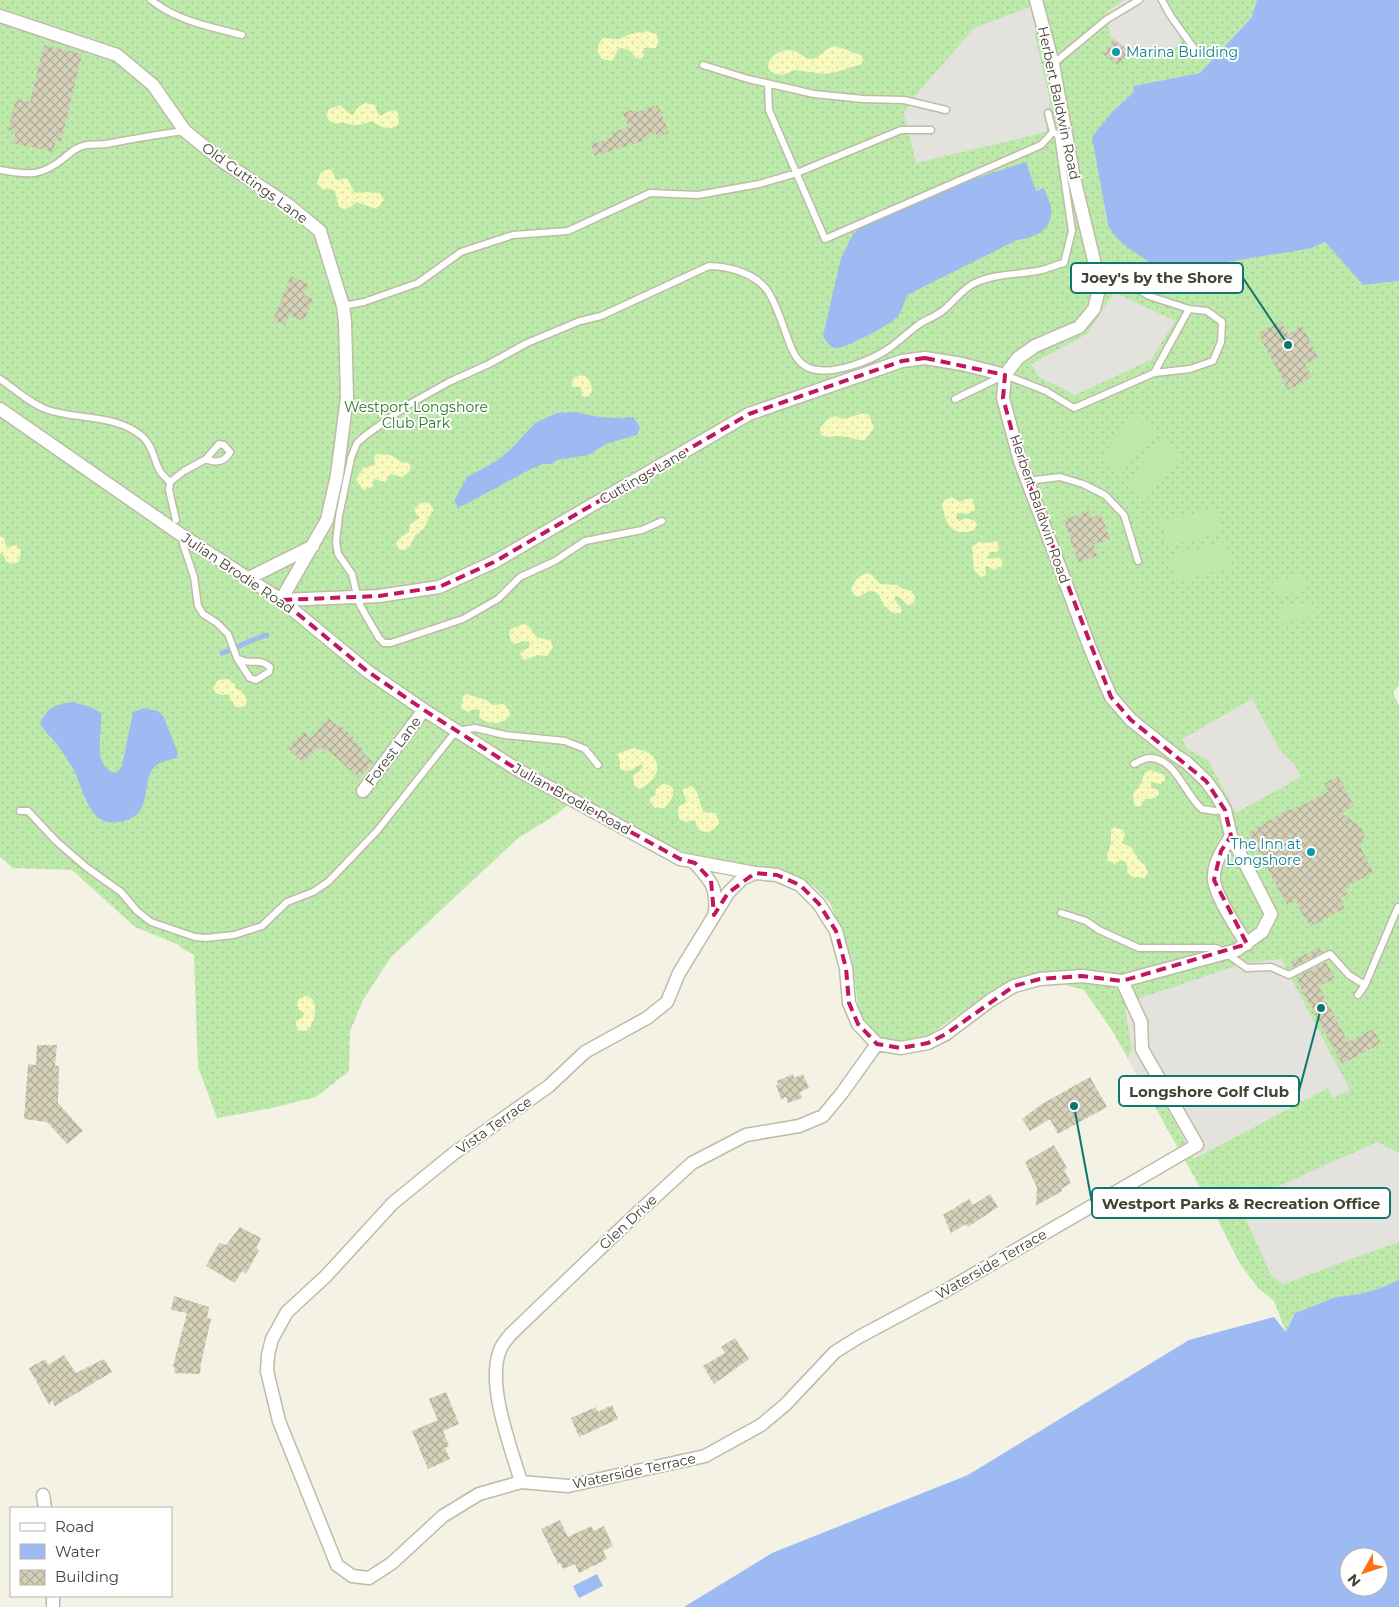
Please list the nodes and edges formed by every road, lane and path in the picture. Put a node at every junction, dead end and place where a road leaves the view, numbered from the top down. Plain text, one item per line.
1 (151, 0) edge
2 (1036, 0) edge
3 (1139, 0) edge
4 (1162, 0) edge
5 (0, 16) edge
6 (242, 35) dead end
7 (1198, 54) dead end
8 (1053, 64) junction
9 (703, 65) dead end
10 (768, 84) junction
11 (946, 110) dead end
12 (1048, 113) dead end
13 (931, 130) dead end
14 (186, 131) junction
15 (1053, 132) junction
16 (0, 170) edge
17 (797, 173) junction
18 (1095, 263) junction
19 (342, 306) junction
20 (1190, 309) junction
21 (1154, 373) junction
22 (1005, 375) junction
23 (0, 379) edge
24 (955, 399) dead end
25 (0, 409) edge
26 (206, 459) dead end
27 (1028, 481) junction
28 (170, 482) junction
29 (176, 520) dead end
30 (662, 521) dead end
31 (183, 544) dead end
32 (313, 546) junction
33 (1138, 561) dead end
34 (249, 578) junction
35 (358, 597) junction
36 (281, 600) junction
37 (237, 658) junction
38 (424, 710) junction
39 (460, 732) junction
40 (1134, 764) dead end
41 (598, 765) dead end
42 (363, 792) dead end
43 (1224, 810) junction
44 (20, 811) dead end
45 (1231, 836) junction
46 (695, 863) junction
47 (755, 873) junction
48 (1398, 907) edge
49 (1061, 913) dead end
50 (714, 916) junction
51 (1247, 944) junction
52 (1226, 953) junction
53 (1122, 981) junction
54 (1365, 985) junction
55 (1358, 995) dead end
56 (876, 1044) junction
57 (272, 1339) joint
58 (520, 1482) junction
59 (42, 1495) dead end
60 (45, 1507) edge

1 - 6 lane
2 - 8 street, Herbert Baldwin Road
3 - 8 lane
4 - 7 lane
5 - 14 street, Old Cuttings Lane
8 - 18 street, Herbert Baldwin Road
9 - 10 lane
10 - 11 lane
10 - 17 lane
12 - 15 lane
13 - 17 lane
14 - 16 lane
14 - 19 street, Old Cuttings Lane
15 - 17 lane
15 - 35 lane
17 - 19 lane
18 - 20 lane
18 - 22 street, Herbert Baldwin Road
19 - 32 street, Old Cuttings Lane
20 - 21 lane
20 - 21 lane
21 - 22 lane
22 - 24 lane
22 - 27 street, Herbert Baldwin Road
22 - 35 street, Cuttings Lane
23 - 28 lane
25 - 34 street, Julian Brodie Road
26 - 28 lane
27 - 33 lane
27 - 43 street, Herbert Baldwin Road
28 - 29 lane
30 - 35 lane
31 - 37 lane
32 - 34 street
32 - 36 street, Old Cuttings Lane
34 - 36 street, Julian Brodie Road
35 - 36 street, Cuttings Lane
36 - 38 street, Julian Brodie Road
37 - 37 lane
38 - 39 street, Julian Brodie Road
38 - 42 street, Forest Lane
39 - 41 lane
39 - 44 lane
39 - 46 street, Julian Brodie Road
40 - 43 lane
43 - 45 street, Herbert Baldwin Road
45 - 51 street
45 - 51 street, Herbert Baldwin Road
46 - 47 street, Julian Brodie Road
46 - 50 street
47 - 50 street, Vista Terrace
47 - 56 street, Julian Brodie Road
48 - 54 lane
49 - 52 lane
50 - 57 street, Vista Terrace
51 - 52 street, Herbert Baldwin Road
52 - 53 street, Herbert Baldwin Road
52 - 54 lane
53 - 56 street
53 - 58 street, Waterside Terrace
54 - 55 lane
56 - 58 street, Glen Drive
57 - 58 street, Waterside Terrace
59 - 60 street

